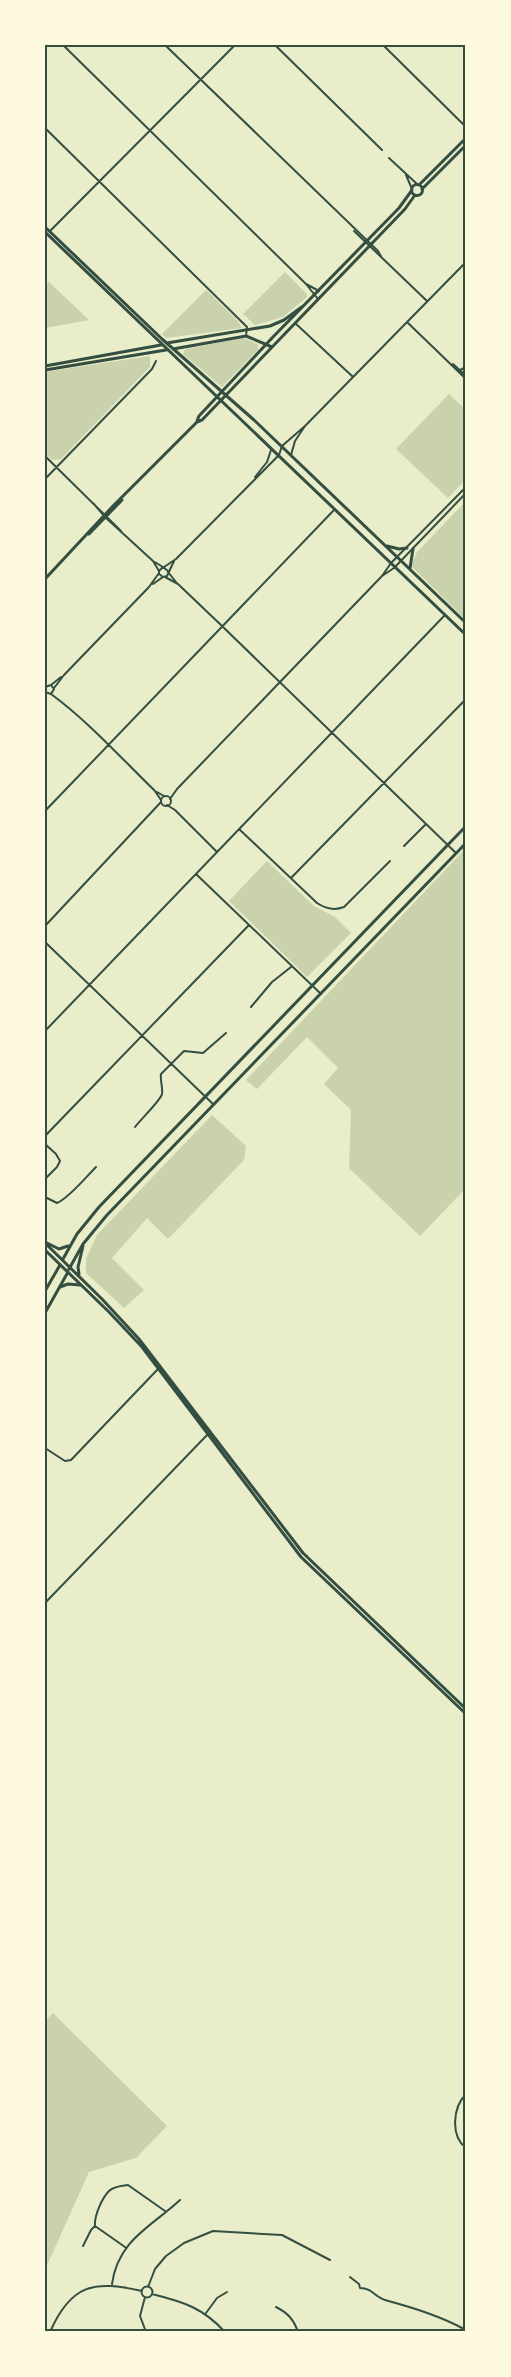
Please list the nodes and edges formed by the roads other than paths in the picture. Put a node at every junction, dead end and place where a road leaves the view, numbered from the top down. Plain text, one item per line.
1 (63, 45) edge
2 (165, 45) edge
3 (235, 45) edge
4 (275, 45) edge
5 (383, 45) edge
6 (200, 80) junction
7 (466, 127) edge
8 (45, 128) edge
9 (150, 131) junction
10 (466, 138) edge
11 (466, 145) edge
12 (382, 150) dead end
13 (389, 158) dead end
14 (406, 175) junction
15 (100, 182) junction
16 (418, 185) junction
17 (412, 189) junction
18 (422, 189) junction
19 (415, 195) junction
20 (45, 227) edge
21 (47, 235) edge
22 (368, 245) junction
23 (466, 262) edge
24 (306, 284) junction
25 (319, 291) junction
26 (316, 298) junction
27 (309, 301) junction
28 (427, 302) junction
29 (407, 322) junction
30 (295, 323) junction
31 (246, 331) junction
32 (246, 336) junction
33 (167, 344) junction
34 (266, 344) junction
35 (161, 345) junction
36 (272, 347) junction
37 (173, 349) junction
38 (166, 350) junction
39 (156, 361) dead end
40 (450, 363) junction
41 (466, 367) edge
42 (45, 368) edge
43 (460, 370) junction
44 (466, 376) edge
45 (353, 377) junction
46 (222, 392) junction
47 (226, 395) junction
48 (217, 397) junction
49 (221, 401) junction
50 (197, 422) junction
51 (305, 426) junction
52 (282, 446) junction
53 (271, 447) junction
54 (279, 455) junction
55 (291, 455) junction
56 (45, 456) edge
57 (56, 467) junction
58 (255, 477) junction
59 (45, 479) edge
60 (466, 487) edge
61 (466, 494) edge
62 (335, 509) junction
63 (106, 516) junction
64 (385, 546) junction
65 (407, 548) junction
66 (413, 549) junction
67 (397, 558) junction
68 (176, 559) junction
69 (153, 561) junction
70 (401, 561) junction
71 (392, 563) junction
72 (163, 567) junction
73 (395, 567) junction
74 (410, 570) junction
75 (159, 572) junction
76 (168, 572) junction
77 (382, 576) junction
78 (164, 577) junction
79 (45, 579) edge
80 (178, 584) junction
81 (149, 587) junction
82 (445, 615) junction
83 (466, 623) edge
84 (222, 626) junction
85 (466, 635) edge
86 (64, 675) junction
87 (279, 682) junction
88 (47, 685) edge
89 (54, 689) junction
90 (47, 694) edge
91 (466, 699) edge
92 (61, 700) junction
93 (331, 733) junction
94 (108, 745) junction
95 (384, 784) junction
96 (177, 789) junction
97 (155, 791) junction
98 (165, 796) junction
99 (170, 801) junction
100 (163, 803) junction
101 (45, 810) edge
102 (175, 810) junction
103 (426, 824) junction
104 (466, 826) edge
105 (239, 829) junction
106 (466, 843) edge
107 (404, 846) dead end
108 (448, 846) junction
109 (217, 852) junction
110 (456, 854) junction
111 (390, 861) dead end
112 (196, 874) junction
113 (291, 879) junction
114 (249, 925) junction
115 (45, 926) edge
116 (45, 942) edge
117 (291, 966) junction
118 (89, 985) junction
119 (313, 986) junction
120 (321, 994) junction
121 (250, 1007) dead end
122 (45, 1030) edge
123 (226, 1033) dead end
124 (142, 1035) junction
125 (172, 1063) junction
126 (206, 1097) junction
127 (213, 1104) junction
128 (135, 1127) dead end
129 (45, 1136) edge
130 (45, 1144) edge
131 (96, 1167) dead end
132 (45, 1179) edge
133 (45, 1197) edge
134 (45, 1243) edge
135 (70, 1244) junction
136 (84, 1244) junction
137 (45, 1250) edge
138 (62, 1260) junction
139 (60, 1265) junction
140 (70, 1267) junction
141 (68, 1272) junction
142 (80, 1277) junction
143 (81, 1285) junction
144 (60, 1287) junction
145 (45, 1291) edge
146 (45, 1313) edge
147 (158, 1369) junction
148 (209, 1433) junction
149 (45, 1448) edge
150 (45, 1603) edge
151 (466, 1709) edge
152 (466, 1714) edge
153 (466, 2094) edge
154 (466, 2148) edge
155 (180, 2200) dead end
156 (165, 2211) junction
157 (95, 2226) junction
158 (82, 2246) dead end
159 (125, 2247) junction
160 (330, 2260) dead end
161 (350, 2277) dead end
162 (112, 2284) junction
163 (148, 2287) junction
164 (142, 2291) junction
165 (227, 2292) dead end
166 (152, 2294) junction
167 (145, 2297) junction
168 (276, 2307) dead end
169 (206, 2313) junction
170 (466, 2330) edge
171 (50, 2332) edge
172 (146, 2332) edge
173 (225, 2332) edge
174 (298, 2332) edge

1 - 9 street
2 - 6 street
3 - 6 street
4 - 12 street
5 - 7 street
6 - 9 street
6 - 22 street
8 - 15 street
9 - 15 street
9 - 24 street
10 - 16 main road
11 - 18 main road
13 - 14 street
14 - 16 street
14 - 17 street
15 - 21 street
15 - 31 street
16 - 17 main road
16 - 18 main road
17 - 19 main road
17 - 22 main road
18 - 19 main road
19 - 22 main road
20 - 21 main road
21 - 33 main road
21 - 35 main road
22 - 25 main road
22 - 26 main road
22 - 28 street
23 - 28 street
24 - 25 street
24 - 26 street
25 - 26 main road
26 - 27 main road
26 - 30 main road
27 - 31 main road
27 - 34 main road
28 - 29 street
29 - 40 street
29 - 45 street
30 - 36 main road
30 - 45 street
31 - 32 street
31 - 33 main road
32 - 34 main road
32 - 37 main road
33 - 35 main road
33 - 37 main road
34 - 36 main road
34 - 46 main road
35 - 38 main road
35 - 42 main road
36 - 47 main road
37 - 38 main road
37 - 46 main road
38 - 42 main road
38 - 48 main road
39 - 57 street
40 - 43 street
40 - 44 street
41 - 43 street
43 - 44 street
45 - 51 street
46 - 47 main road
46 - 48 main road
47 - 49 main road
47 - 52 main road
48 - 49 main road
48 - 50 main road
49 - 50 main road
49 - 53 main road
50 - 63 main road
51 - 52 street
51 - 55 street
52 - 54 street
52 - 55 main road
53 - 54 main road
53 - 58 street
54 - 58 street
54 - 62 main road
55 - 64 main road
56 - 57 street
57 - 59 street
57 - 63 street
58 - 68 street
60 - 65 street
61 - 66 street
62 - 71 main road
62 - 84 street
63 - 69 street
63 - 79 main road
64 - 65 main road
64 - 67 main road
65 - 67 street
66 - 70 street
66 - 74 main road
67 - 70 main road
67 - 71 street
68 - 72 street
68 - 76 street
69 - 72 street
69 - 75 street
70 - 73 street
70 - 74 main road
71 - 73 main road
71 - 77 street
72 - 75 street
72 - 76 street
73 - 77 street
73 - 82 main road
74 - 83 main road
75 - 78 street
75 - 81 street
76 - 78 street
76 - 80 street
77 - 87 street
78 - 80 street
78 - 81 street
80 - 84 street
81 - 86 street
82 - 85 main road
82 - 93 street
84 - 87 street
84 - 94 street
86 - 88 street
86 - 89 street
87 - 93 street
87 - 96 street
88 - 89 street
89 - 90 street
89 - 92 street
90 - 92 street
91 - 95 street
92 - 94 street
93 - 95 street
93 - 105 street
94 - 97 street
94 - 101 street
95 - 103 street
95 - 113 street
96 - 98 street
96 - 99 street
97 - 98 street
97 - 100 street
98 - 99 street
98 - 100 street
99 - 100 street
99 - 102 street
100 - 102 street
100 - 115 street
102 - 109 street
103 - 107 street
103 - 108 street
104 - 108 main road
105 - 109 street
105 - 113 street
106 - 110 main road
108 - 110 street
108 - 119 main road
109 - 112 street
110 - 120 main road
111 - 113 street
112 - 114 street
112 - 118 street
114 - 117 street
114 - 124 street
116 - 118 street
117 - 119 street
117 - 121 street
118 - 122 street
118 - 124 street
119 - 120 street
119 - 126 main road
120 - 127 main road
123 - 125 street
124 - 125 street
124 - 129 street
125 - 126 street
125 - 128 street
126 - 127 street
126 - 135 main road
127 - 136 main road
130 - 132 street
131 - 133 street
134 - 135 main road
134 - 138 main road
135 - 138 main road
136 - 140 main road
136 - 142 main road
137 - 139 main road
138 - 139 main road
138 - 140 main road
139 - 141 main road
139 - 145 main road
140 - 141 main road
140 - 142 main road
141 - 143 main road
141 - 144 main road
142 - 148 main road
143 - 144 main road
143 - 147 main road
144 - 146 main road
147 - 148 main road
147 - 149 street
148 - 150 street
148 - 151 main road
148 - 152 main road
153 - 154 street
155 - 156 street
156 - 157 street
156 - 159 street
157 - 158 street
157 - 159 street
159 - 162 street
160 - 163 street
161 - 170 street
162 - 164 street
162 - 171 street
163 - 164 street
163 - 166 street
164 - 167 street
165 - 169 street
166 - 167 street
166 - 169 street
167 - 172 street
168 - 174 street
169 - 173 street

